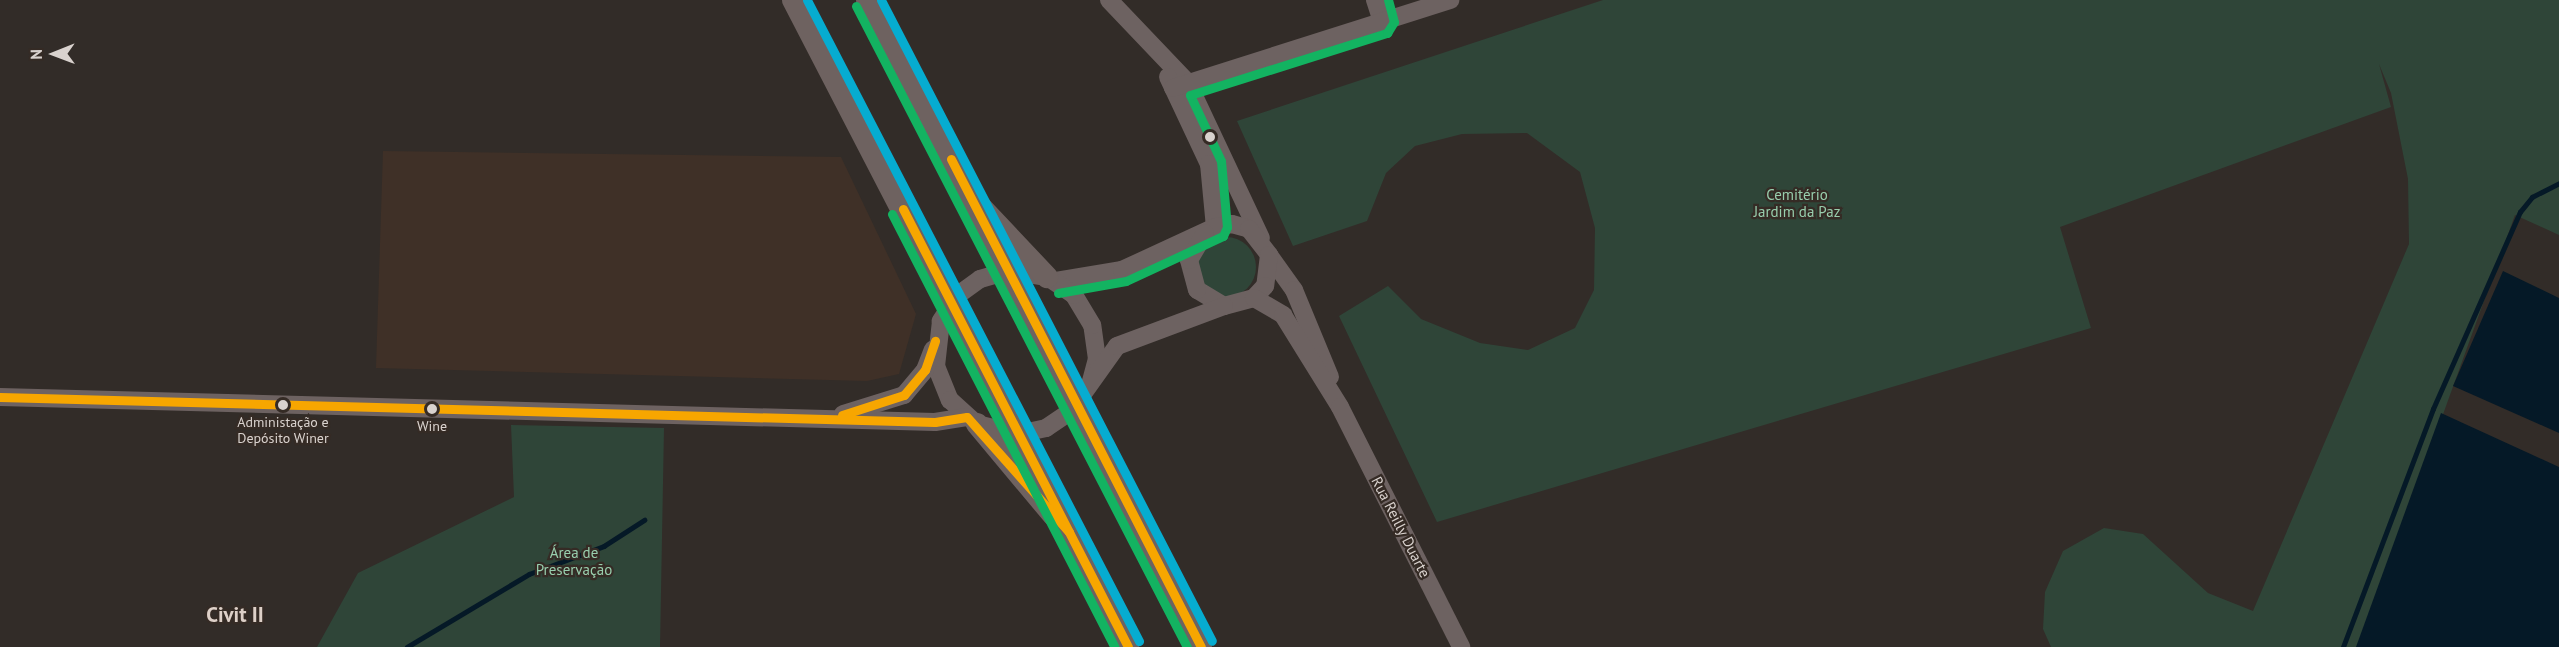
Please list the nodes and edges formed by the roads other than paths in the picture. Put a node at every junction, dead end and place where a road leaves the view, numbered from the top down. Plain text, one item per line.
1 (793, 0) edge
2 (867, 0) edge
3 (1109, 0) edge
4 (1375, 0) edge
5 (1450, 0) edge
6 (1382, 22) junction
7 (1180, 85) junction
8 (971, 198) junction
9 (1210, 230) junction
10 (1266, 248) junction
11 (1008, 271) junction
12 (1051, 279) junction
13 (1254, 298) junction
14 (951, 303) junction
15 (1224, 306) junction
16 (935, 341) junction
17 (1092, 381) junction
18 (0, 397) edge
19 (1077, 405) junction
20 (1340, 407) junction
21 (824, 420) junction
22 (972, 421) junction
23 (1018, 434) junction
24 (1069, 532) junction
25 (1128, 647) edge
26 (1201, 647) edge
27 (1461, 647) edge

1 - 14 main road
2 - 8 main road
3 - 7 street, Rua Reilly Duarte
4 - 6 street
5 - 6 street
6 - 7 street
7 - 9 street, Rua Reilly Duarte
7 - 10 street, Rua Reilly Duarte
8 - 11 main road
8 - 12 main road
9 - 10 street
9 - 12 street
9 - 15 street
10 - 13 street
10 - 20 street, Rua Reilly Duarte
11 - 12 street
11 - 14 street
11 - 19 main road
12 - 17 street
13 - 15 street
13 - 20 street, Rua Reilly Duarte
14 - 16 street
14 - 23 main road
15 - 17 street
16 - 21 street
16 - 22 street
17 - 19 street
18 - 21 street
19 - 23 street
19 - 26 main road
20 - 27 street, Rua Reilly Duarte
21 - 22 street
22 - 23 street
22 - 24 main road
23 - 24 main road
24 - 25 main road

